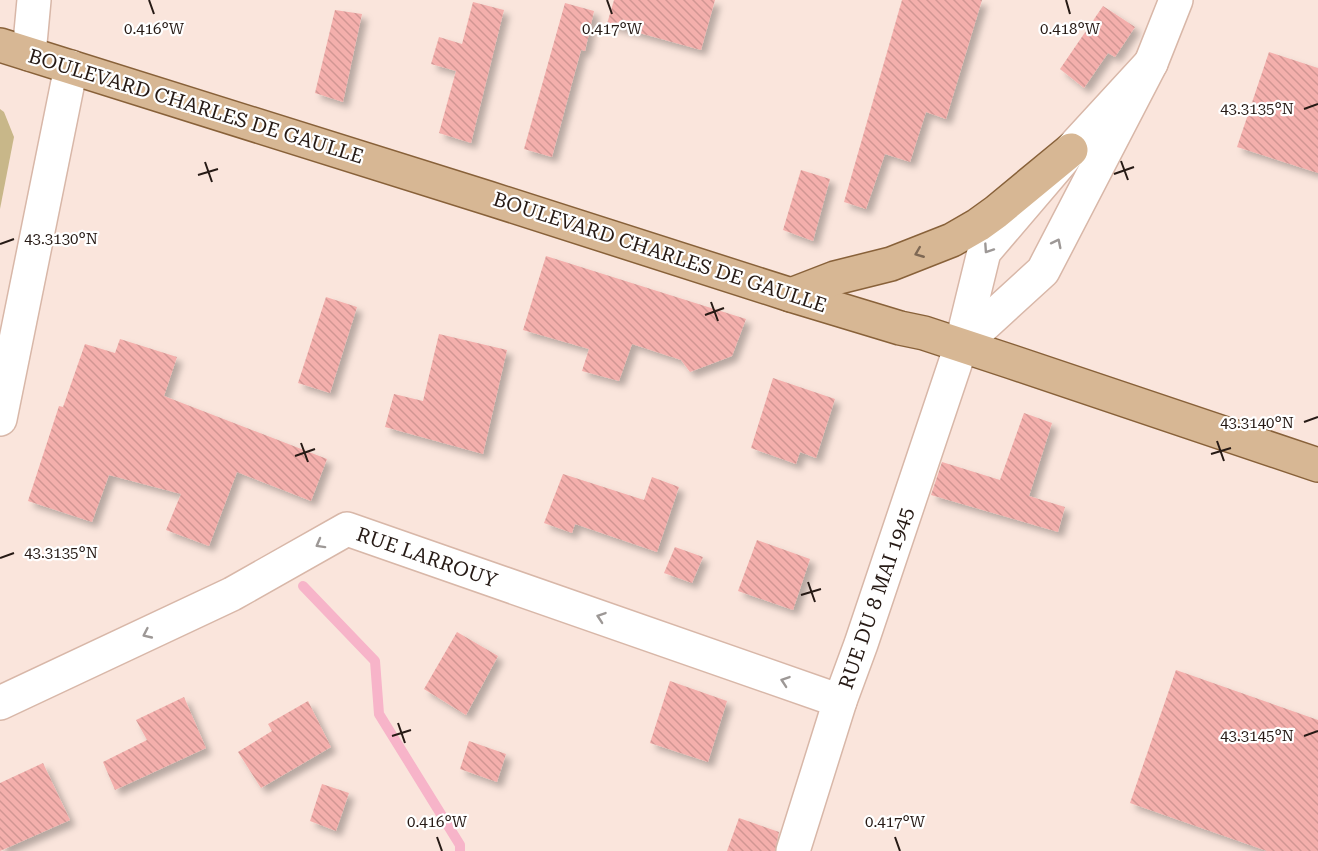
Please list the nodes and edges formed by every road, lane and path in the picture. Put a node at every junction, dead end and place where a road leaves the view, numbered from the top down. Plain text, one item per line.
1 (34, 0) edge
2 (1176, 0) edge
3 (15, 49) edge
4 (1151, 63) junction
5 (71, 67) junction
6 (1071, 150) junction
7 (791, 295) junction
8 (961, 346) junction
9 (0, 419) edge
10 (1318, 465) edge
11 (840, 700) junction
12 (0, 704) edge
13 (792, 851) edge

1 - 3 street
2 - 4 street
3 - 5 main road, BOULEVARD CHARLES DE GAULLE
4 - 6 street, RUE DU 8 MAI 1945
8 -> 4 street
5 - 7 main road, BOULEVARD CHARLES DE GAULLE
5 - 9 street
6 -> 7 main road
6 -> 8 street, RUE DU 8 MAI 1945
7 - 8 main road, BOULEVARD CHARLES DE GAULLE
8 - 10 main road, BOULEVARD CHARLES DE GAULLE
8 - 11 street, RUE DU 8 MAI 1945
11 -> 12 street, RUE LARROUY
11 - 13 street, RUE DU 8 MAI 1945

